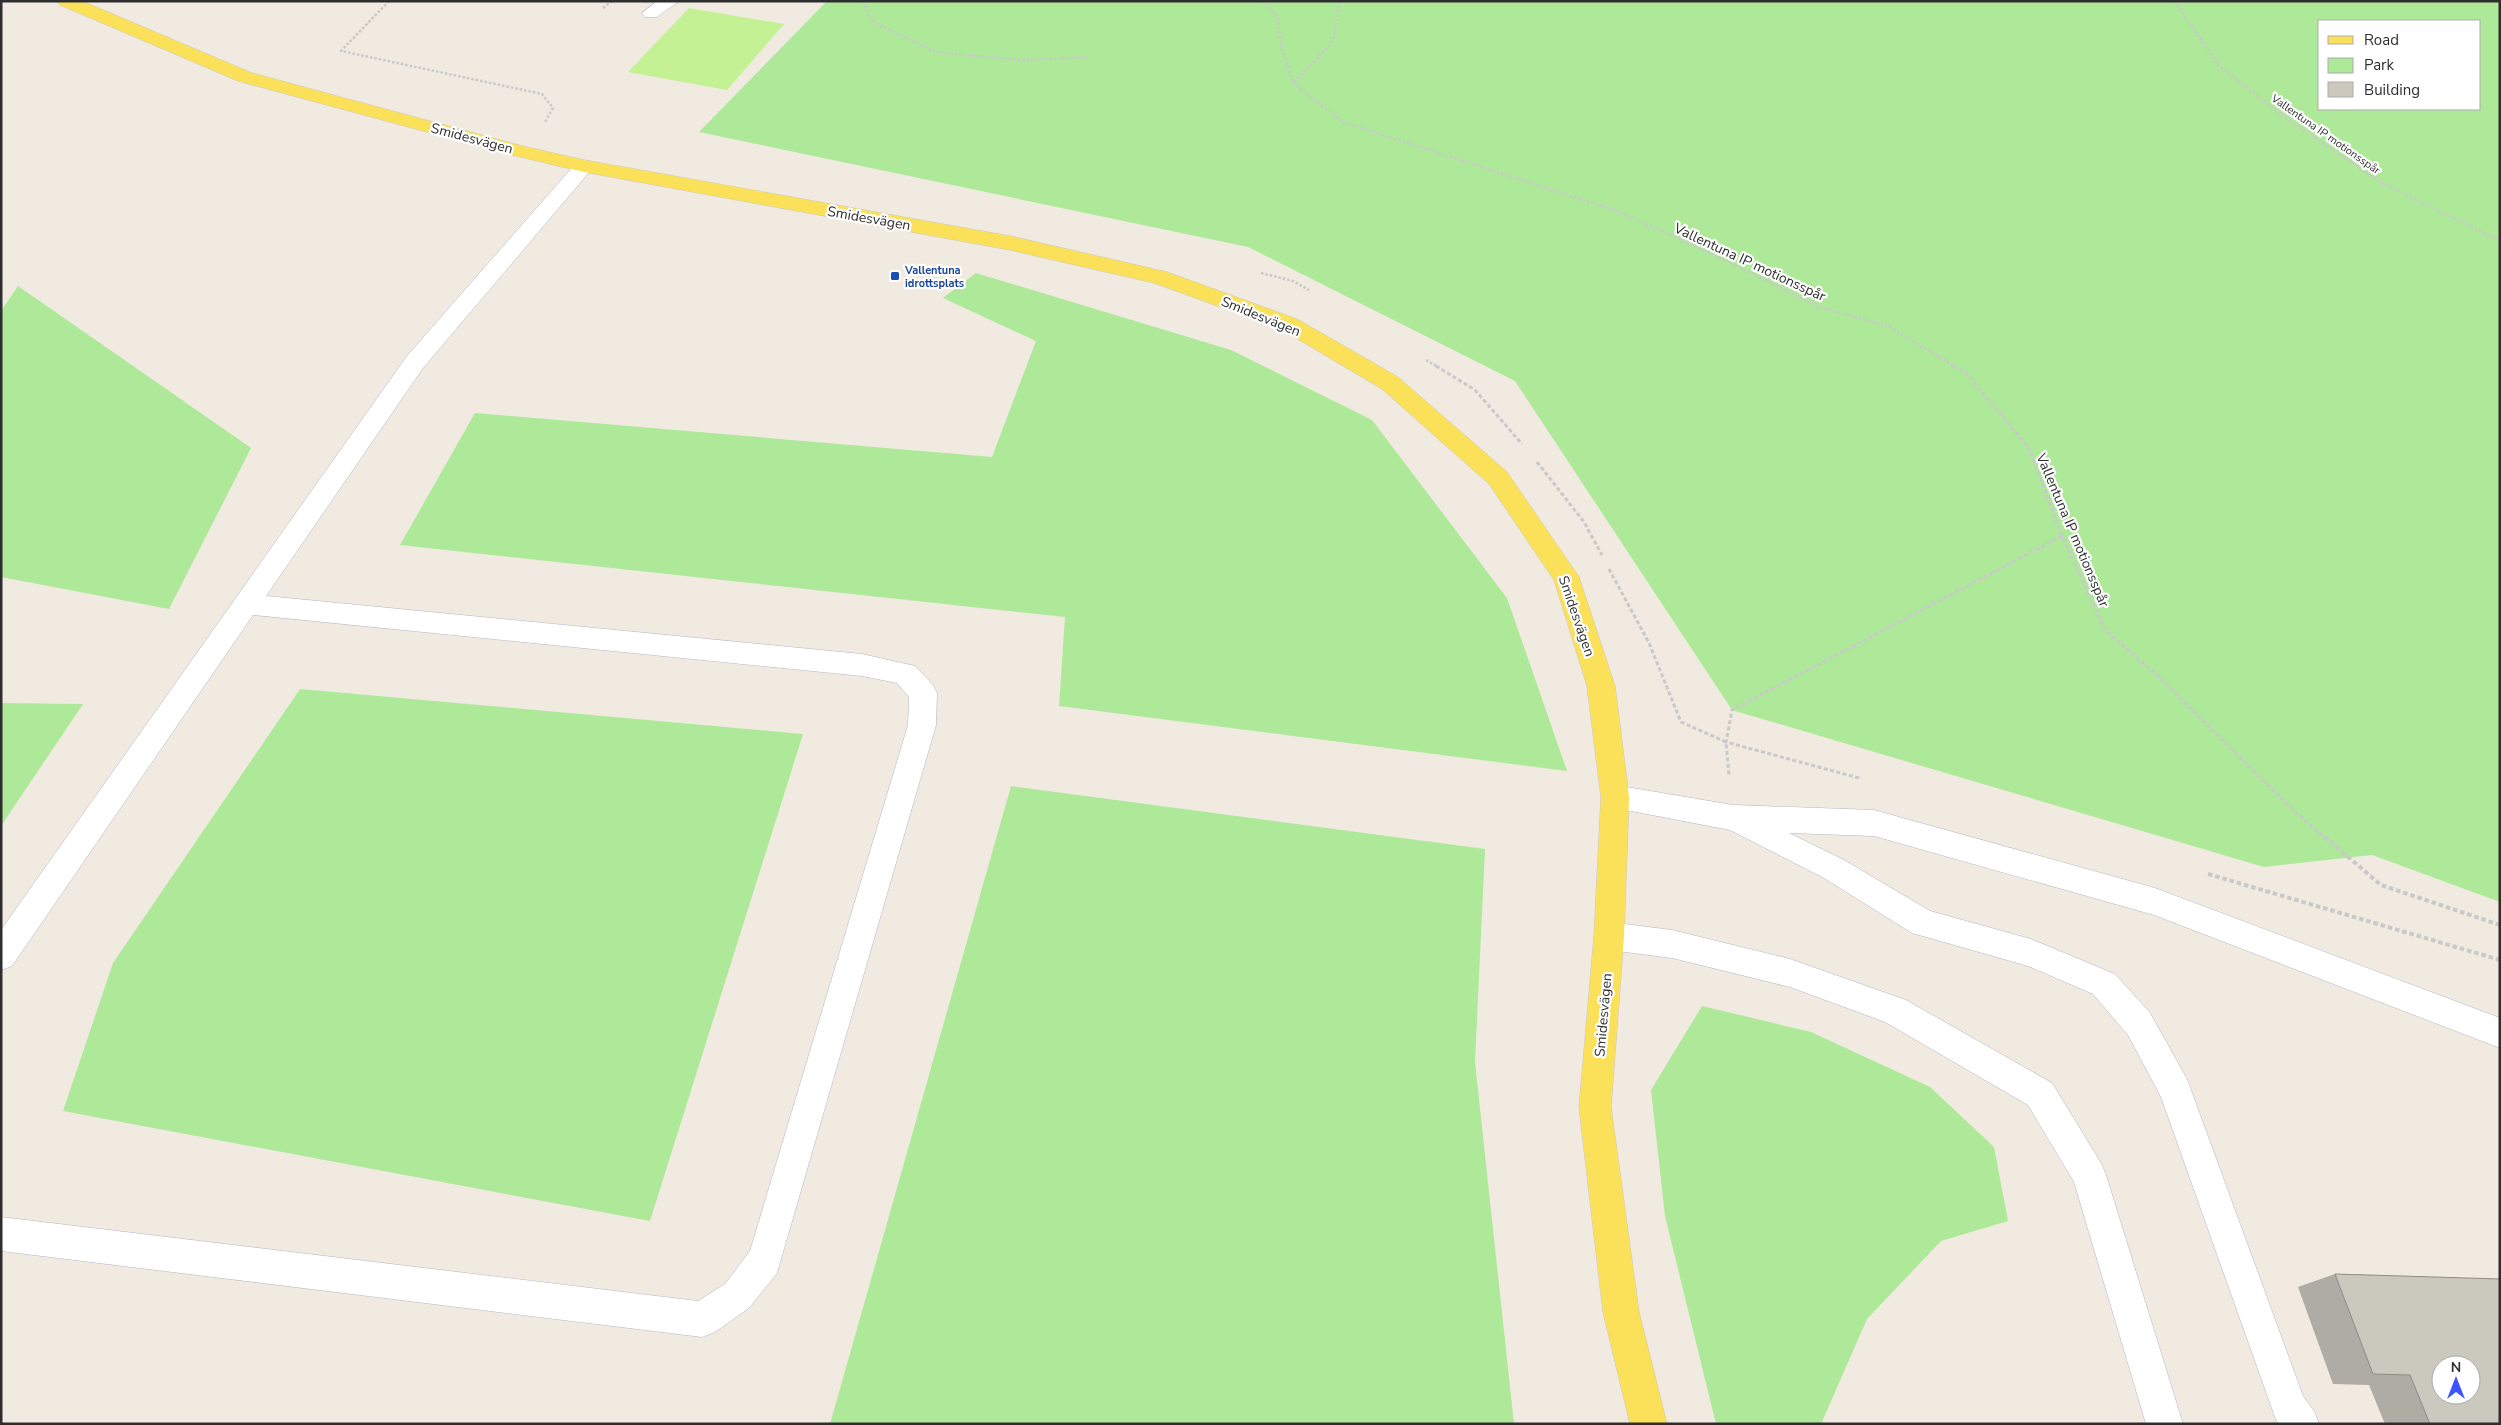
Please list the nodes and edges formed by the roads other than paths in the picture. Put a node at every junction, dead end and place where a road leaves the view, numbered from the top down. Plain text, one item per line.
1 (66, 1) edge
2 (670, 1) edge
3 (651, 13) dead end
4 (584, 166) junction
5 (246, 604) junction
6 (1615, 797) junction
7 (1733, 818) junction
8 (1609, 936) junction
9 (1, 956) edge
10 (2500, 1033) edge
11 (1, 1234) edge
12 (1649, 1424) edge
13 (2165, 1424) edge
14 (2301, 1424) edge

1 - 4 main road, Smidesvägen
2 - 3 street
4 - 5 street
4 - 6 main road, Smidesvägen
5 - 9 street
5 - 11 street
6 - 7 street
6 - 8 main road, Smidesvägen
7 - 10 street
7 - 14 street
8 - 12 main road, Smidesvägen
8 - 13 street

